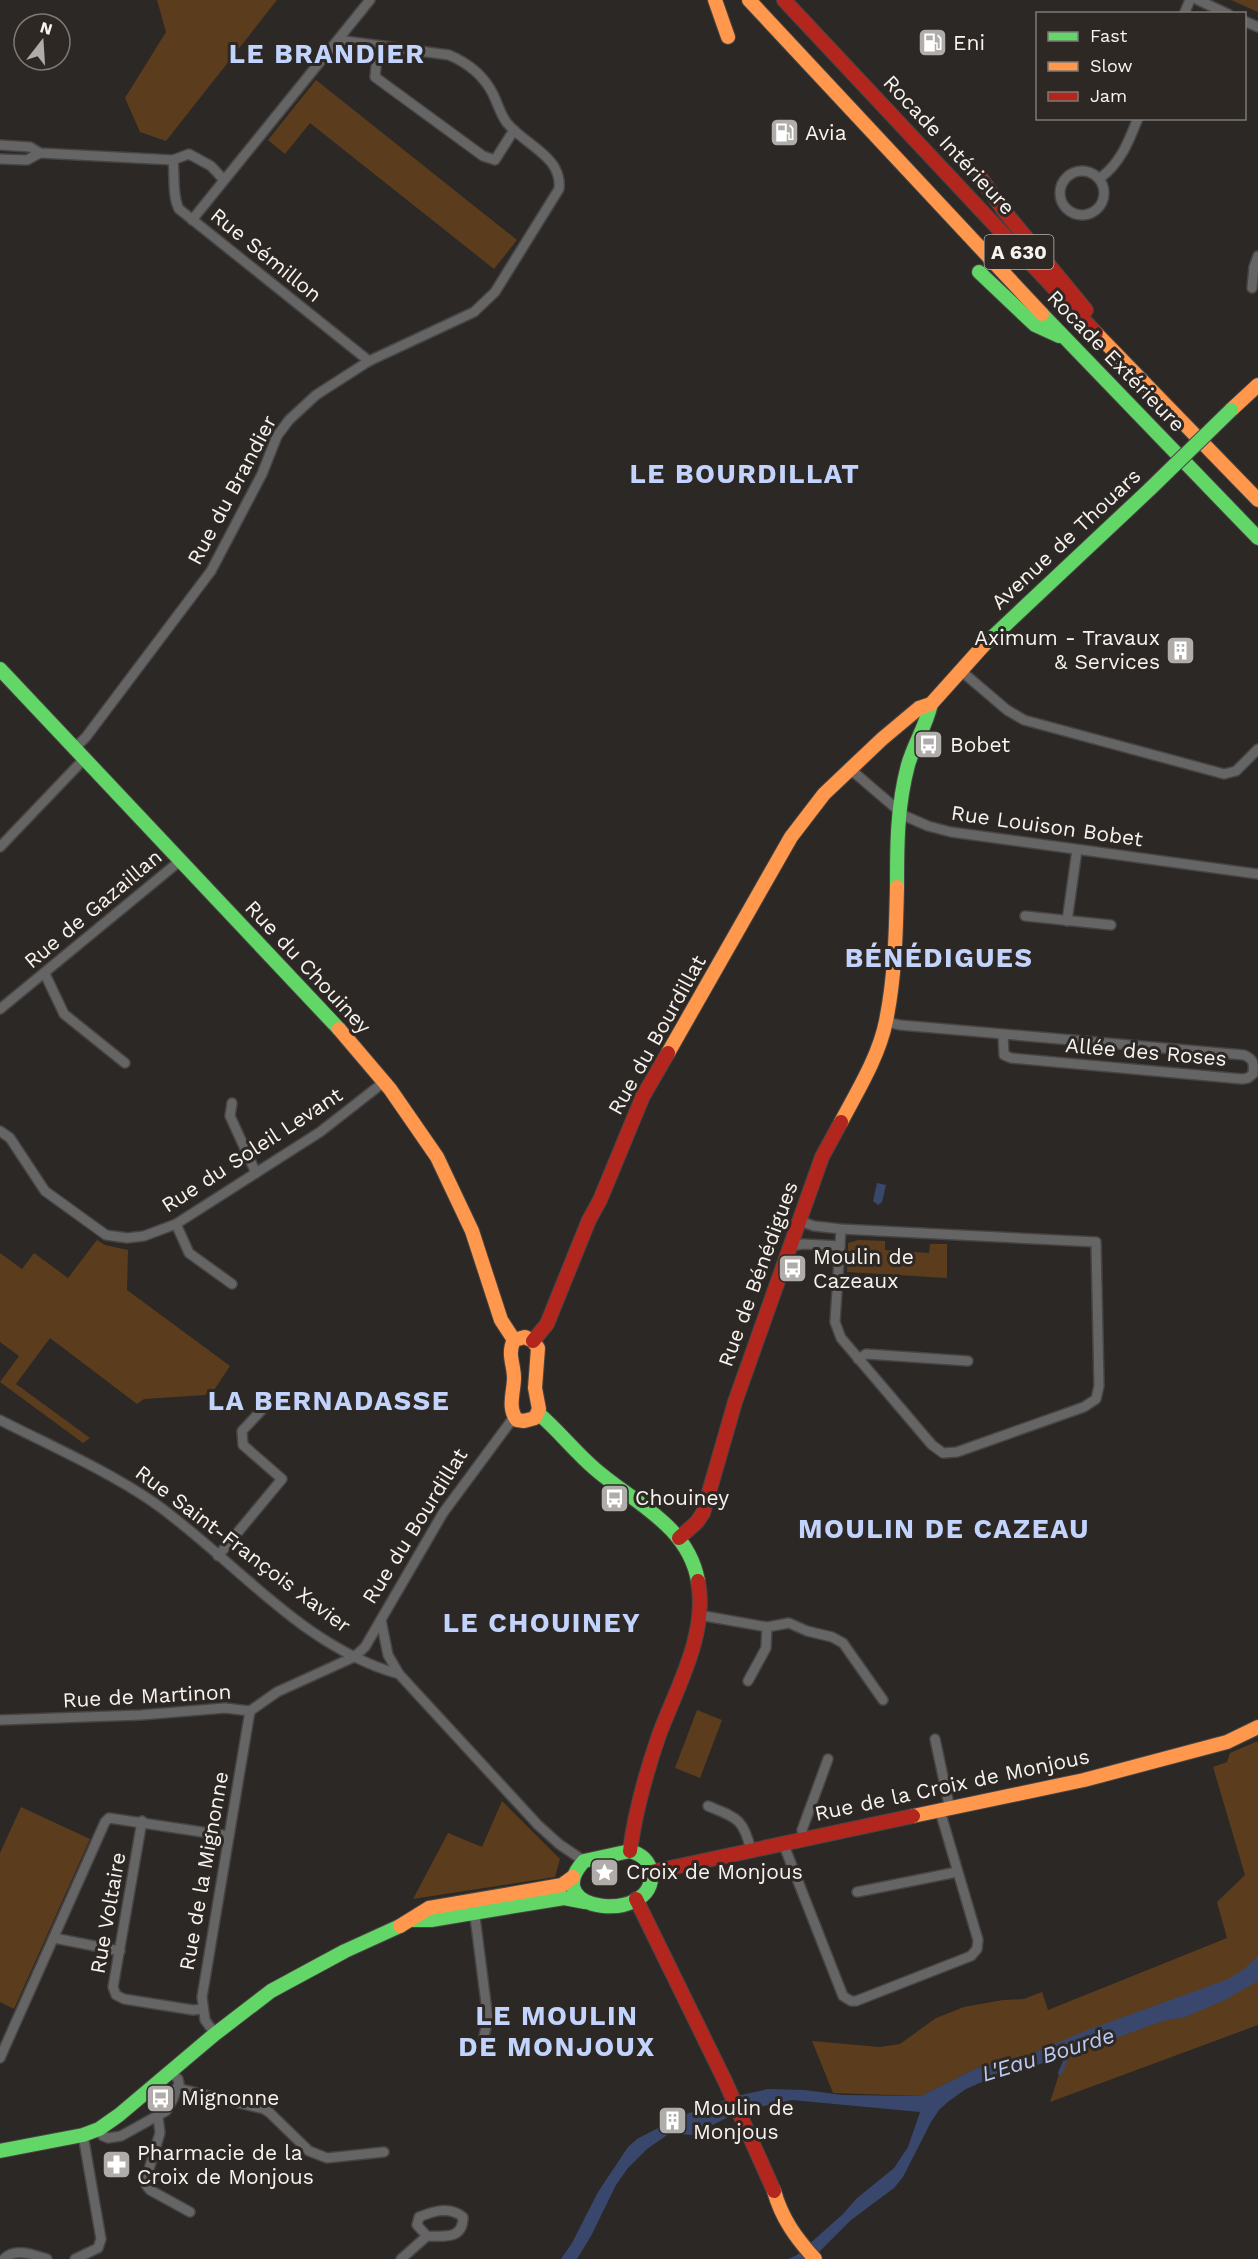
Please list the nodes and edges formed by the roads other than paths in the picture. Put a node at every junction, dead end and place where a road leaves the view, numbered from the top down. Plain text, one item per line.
1 (370, 0) edge
2 (715, 0) edge
3 (749, 0) edge
4 (784, 0) edge
5 (1198, 0) edge
6 (1224, 12) edge
7 (728, 37) dead end
8 (338, 40) junction
9 (378, 46) junction
10 (1137, 120) edge
11 (514, 130) junction
12 (0, 146) edge
13 (40, 153) junction
14 (0, 159) edge
15 (173, 160) junction
16 (980, 177) dead end
17 (1100, 178) junction
18 (223, 179) junction
19 (192, 220) junction
20 (1258, 256) edge
21 (979, 272) dead end
22 (1252, 288) dead end
23 (1066, 339) junction
24 (369, 361) junction
25 (1124, 362) junction
26 (1258, 385) edge
27 (1258, 500) edge
28 (1258, 538) edge
29 (0, 669) edge
30 (960, 670) junction
31 (931, 704) junction
32 (75, 748) junction
33 (1258, 749) edge
34 (85, 759) junction
35 (850, 769) junction
36 (898, 811) junction
37 (0, 847) edge
38 (1077, 850) junction
39 (180, 860) junction
40 (1258, 874) edge
41 (1025, 916) dead end
42 (1067, 921) junction
43 (1111, 925) dead end
44 (45, 974) junction
45 (0, 1009) edge
46 (886, 1022) junction
47 (1003, 1035) junction
48 (125, 1064) dead end
49 (384, 1082) junction
50 (232, 1103) dead end
51 (0, 1131) edge
52 (256, 1173) junction
53 (799, 1221) junction
54 (176, 1224) junction
55 (841, 1229) junction
56 (790, 1246) junction
57 (840, 1246) junction
58 (232, 1284) dead end
59 (514, 1341) junction
60 (533, 1341) junction
61 (858, 1359) junction
62 (968, 1361) dead end
63 (274, 1397) dead end
64 (539, 1414) junction
65 (514, 1417) junction
66 (0, 1420) edge
67 (679, 1538) junction
68 (218, 1556) junction
69 (699, 1615) junction
70 (381, 1620) junction
71 (766, 1627) junction
72 (354, 1657) junction
73 (399, 1674) junction
74 (748, 1681) dead end
75 (883, 1700) dead end
76 (250, 1711) junction
77 (0, 1720) edge
78 (1258, 1727) edge
79 (935, 1739) dead end
80 (828, 1759) dead end
81 (708, 1806) dead end
82 (945, 1810) junction
83 (142, 1821) junction
84 (229, 1836) junction
85 (804, 1838) junction
86 (783, 1843) junction
87 (751, 1850) junction
88 (630, 1851) junction
89 (584, 1861) junction
90 (651, 1872) junction
91 (957, 1872) junction
92 (573, 1877) junction
93 (857, 1892) dead end
94 (636, 1899) junction
95 (585, 1902) junction
96 (473, 1907) junction
97 (54, 1938) junction
98 (120, 1951) junction
99 (202, 2008) junction
100 (215, 2034) junction
101 (484, 2036) dead end
102 (0, 2058) edge
103 (171, 2072) junction
104 (177, 2088) junction
105 (158, 2117) junction
106 (99, 2129) junction
107 (83, 2134) junction
108 (0, 2151) edge
109 (384, 2152) dead end
110 (190, 2212) dead end
111 (427, 2236) junction
112 (822, 2258) edge
113 (3, 2259) edge
114 (47, 2259) edge
115 (75, 2259) edge
116 (401, 2259) edge

1 - 8 street
2 - 7 main road
3 - 23 main road, Rocade Extérieure / A 630
4 - 25 main road, Rocade Intérieure / A 630
5 - 6 street
8 - 9 street, Rue du Brandier
8 - 18 street
9 - 11 street, Rue du Brandier
9 - 11 street
10 - 17 street
11 - 24 street, Rue du Brandier
12 - 13 street
13 - 14 street
13 - 15 street
15 - 18 street
15 - 19 street, Rue Sémillon
16 - 25 main road
17 - 17 street
18 - 19 street
19 - 24 street, Rue Sémillon
20 - 22 street
21 - 23 main road
23 - 28 main road, Rocade Extérieure / A 630
24 - 32 street, Rue du Brandier
25 - 27 main road, Rocade Intérieure / A 630
26 - 30 main road, Avenue de Thouars, bridge
29 - 32 main road, Rue du Chouiney
30 - 31 main road, Avenue de Thouars
30 - 33 street
31 - 35 main road, Avenue de Thouars
31 - 36 main road, Rue de Bénédigues
32 - 34 main road, Rue du Chouiney
34 - 37 street
34 - 39 main road, Rue du Chouiney
35 - 36 street, Rue Louison Bobet
35 - 60 main road, Rue du Bourdillat
36 - 38 street, Rue Louison Bobet
36 - 46 main road, Rue de Bénédigues
38 - 40 street, Rue Louison Bobet
38 - 42 street
39 - 44 street, Rue de Gazaillan
39 - 49 main road, Rue du Chouiney
41 - 42 street
42 - 43 street
44 - 45 street, Rue de Gazaillan
44 - 48 street
46 - 47 street, Allée des Roses
46 - 53 main road, Rue de Bénédigues
47 - 47 street, Allée des Roses
49 - 52 street, Rue du Soleil Levant
49 - 59 main road, Rue du Chouiney
50 - 52 street
51 - 54 street, Rue du Soleil Levant
52 - 54 street, Rue du Soleil Levant
53 - 55 street
53 - 56 main road, Rue de Bénédigues
54 - 58 street
55 - 57 street
55 - 61 street
56 - 57 street
56 - 67 main road, Rue de Bénédigues
57 - 61 street
59 - 60 main road
59 - 65 main road
60 - 64 main road
61 - 62 street
63 - 68 street
64 - 65 main road
64 - 67 main road
65 - 70 street, Rue du Bourdillat
66 - 68 street, Rue Saint-François Xavier
67 - 69 main road
68 - 72 street, Rue Saint-François Xavier
69 - 71 street
69 - 88 main road
70 - 72 street, Rue du Bourdillat
70 - 73 street, Rue Saint-François Xavier
71 - 74 street
71 - 75 street
72 - 73 street, Rue Saint-François Xavier
72 - 76 street, Rue de Martinon
73 - 89 street, Rue Saint-François Xavier
76 - 77 street, Rue de Martinon
76 - 84 street, Rue de la Mignonne
78 - 82 main road, Rue de la Croix de Monjous
79 - 82 street
80 - 85 street
81 - 87 street
82 - 85 main road, Rue de la Croix de Monjous
82 - 91 street
83 - 84 street
83 - 97 street
83 - 98 street, Rue Voltaire
84 - 99 street, Rue de la Mignonne
85 - 86 main road, Rue de la Croix de Monjous
86 - 87 main road, Rue de la Croix de Monjous
86 - 91 street
87 - 90 main road, Rue de la Croix de Monjous
88 - 89 main road
88 - 90 main road
89 - 92 main road
90 - 94 main road
91 - 93 street
92 - 95 main road
92 - 96 main road
94 - 95 main road
94 - 112 main road
95 - 96 main road
96 - 100 main road
96 - 101 street
97 - 98 street
97 - 102 street
98 - 99 street, Rue Voltaire
99 - 100 street
100 - 103 main road
103 - 104 street
103 - 106 main road
104 - 105 street
104 - 109 street
105 - 106 street
105 - 110 street
106 - 107 main road
107 - 108 main road
107 - 115 street
111 - 111 street
111 - 116 street
113 - 114 street

